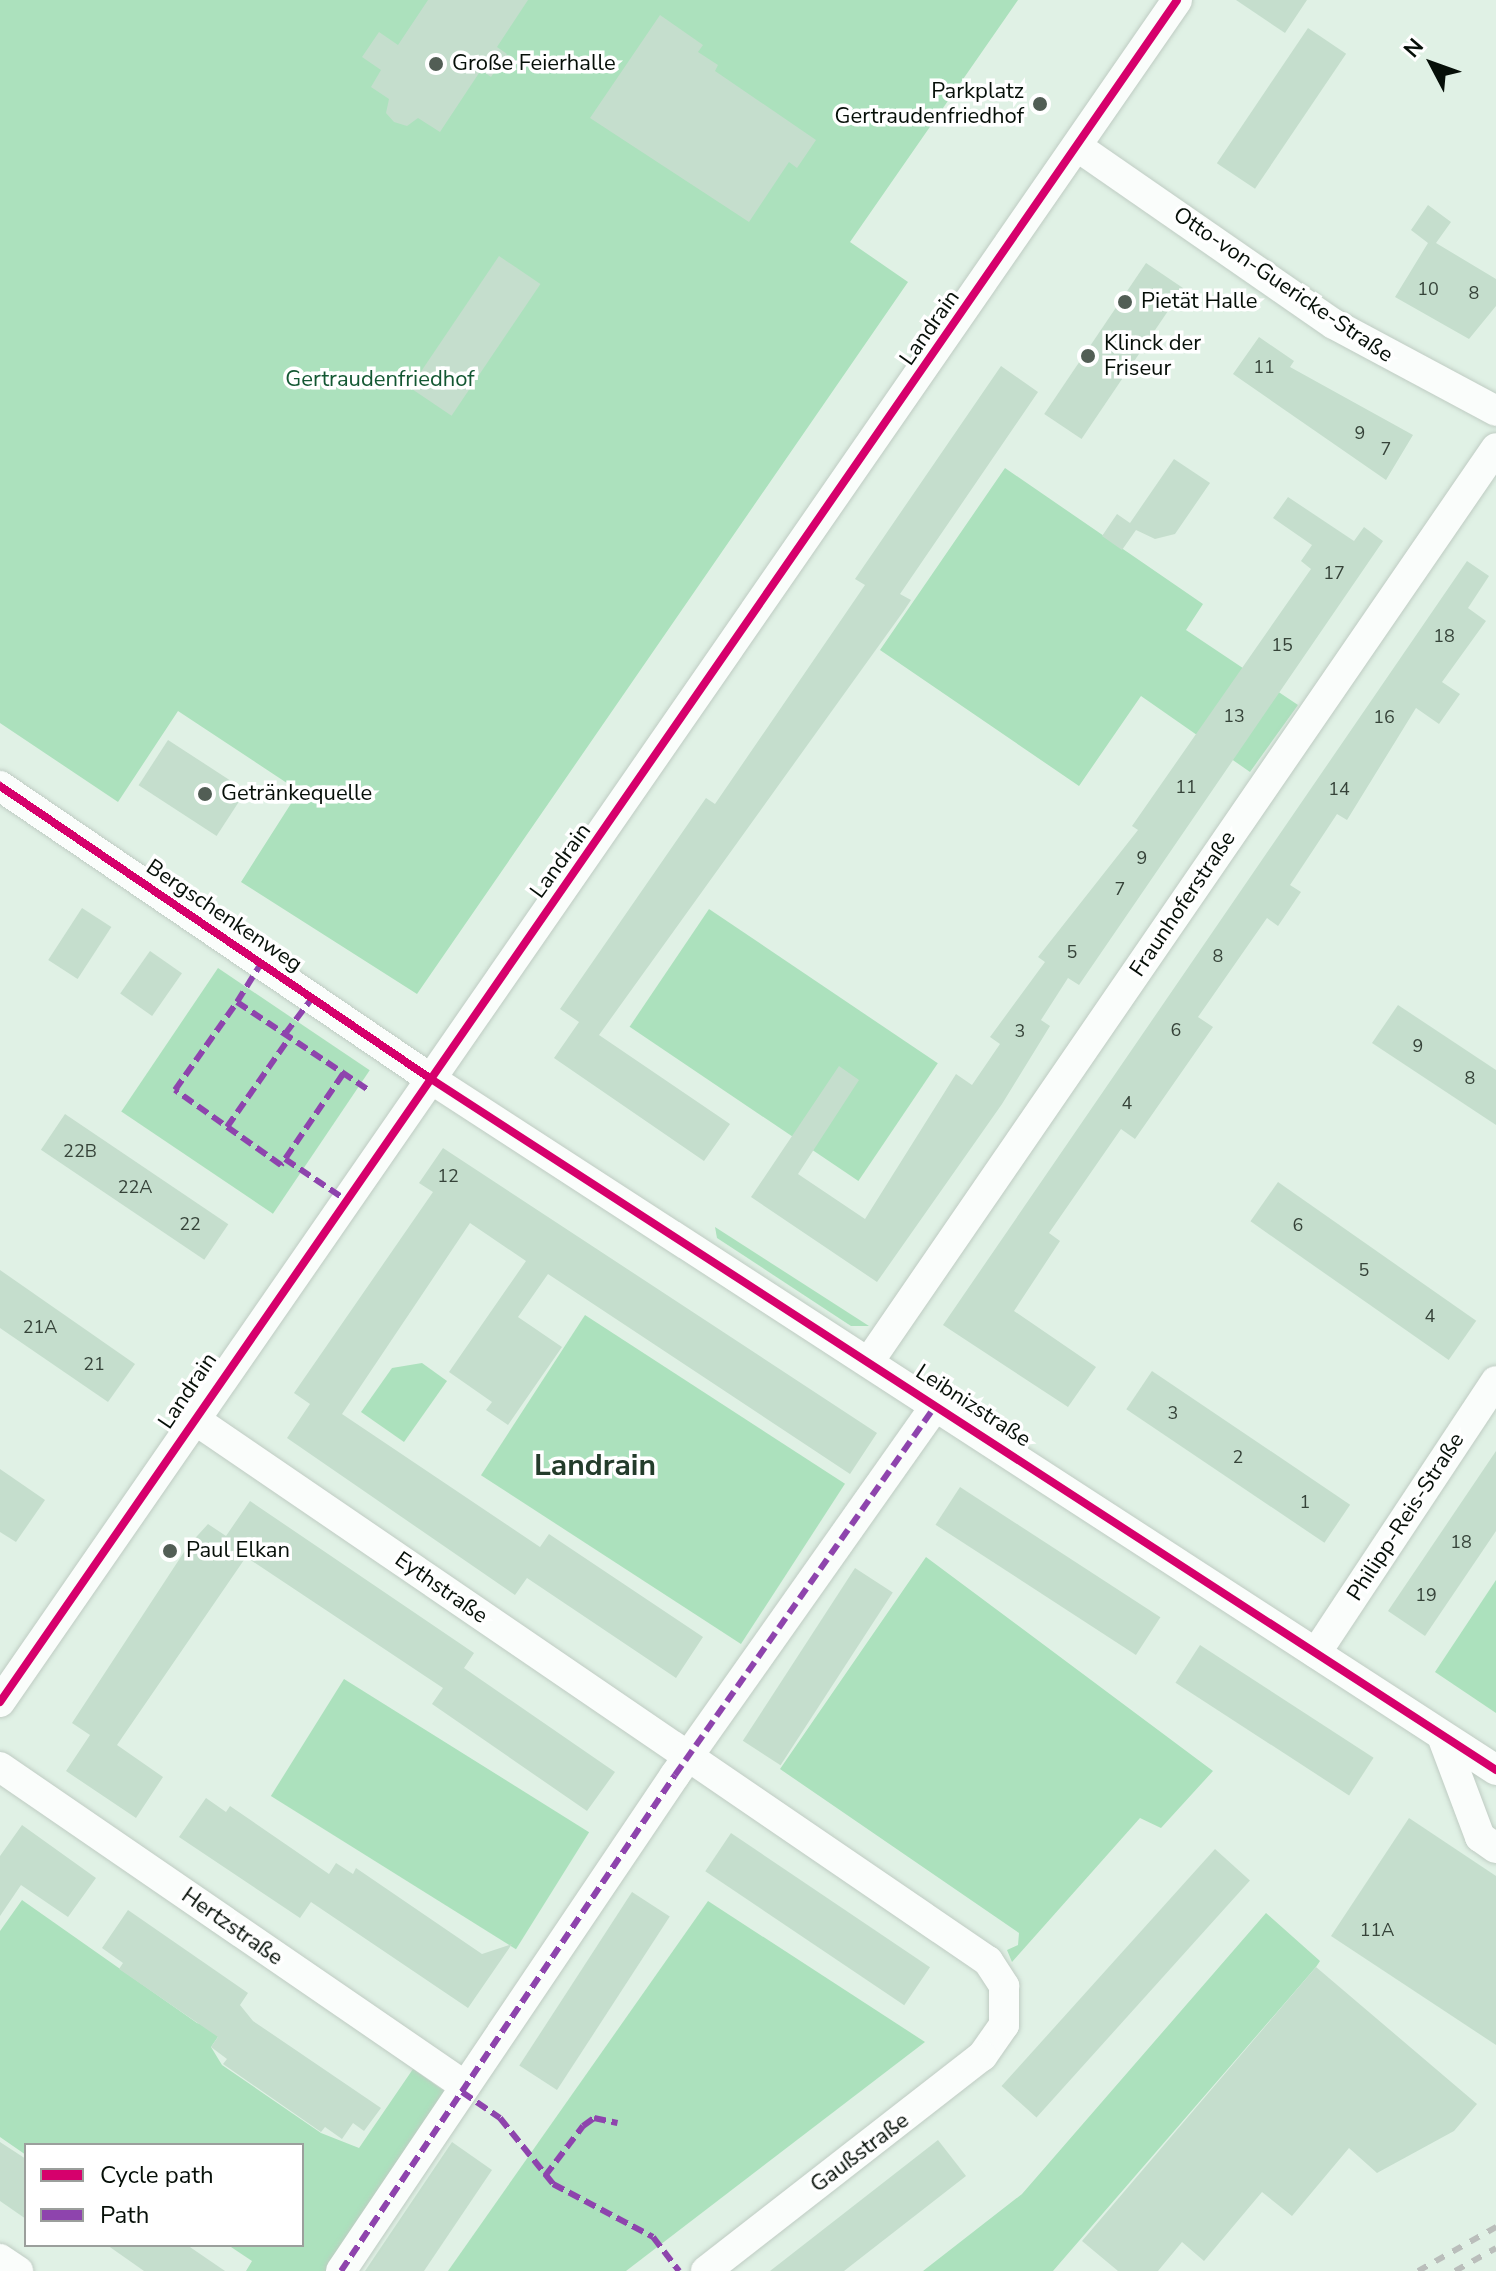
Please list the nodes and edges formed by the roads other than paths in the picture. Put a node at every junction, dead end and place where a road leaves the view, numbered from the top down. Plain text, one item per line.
1 (1177, 0) edge
2 (1078, 147) junction
3 (1496, 411) edge
4 (1496, 448) edge
5 (5, 801) edge
6 (428, 1077) junction
7 (870, 1360) junction
8 (1496, 1381) edge
9 (936, 1405) junction
10 (191, 1417) junction
11 (1316, 1653) junction
12 (0, 1702) edge
13 (1442, 1736) junction
14 (691, 1759) junction
15 (0, 1767) edge
16 (1496, 1770) edge
17 (1496, 1848) edge
18 (1004, 2025) joint
19 (465, 2086) junction
20 (0, 2259) edge
21 (18, 2271) edge
22 (341, 2271) edge
23 (706, 2271) edge

1 - 2 street, Landrain
2 - 3 street, Otto-von-Guericke-Straße
2 - 6 street, Landrain
4 - 7 street, Fraunhoferstraße
5 - 6 street, Bergschenkenweg
6 - 7 street, Leibnizstraße
6 - 10 street, Landrain
7 - 9 street, Leibnizstraße
8 - 11 street, Philipp-Reis-Straße
9 - 11 street, Leibnizstraße
9 - 14 street
10 - 12 street, Landrain
10 - 14 street, Eythstraße
11 - 13 street, Leibnizstraße
13 - 16 street, Leibnizstraße
13 - 17 street
14 - 18 street, Eythstraße
14 - 19 street
15 - 19 street, Hertzstraße
18 - 23 street, Gaußstraße
19 - 22 street
20 - 21 street

